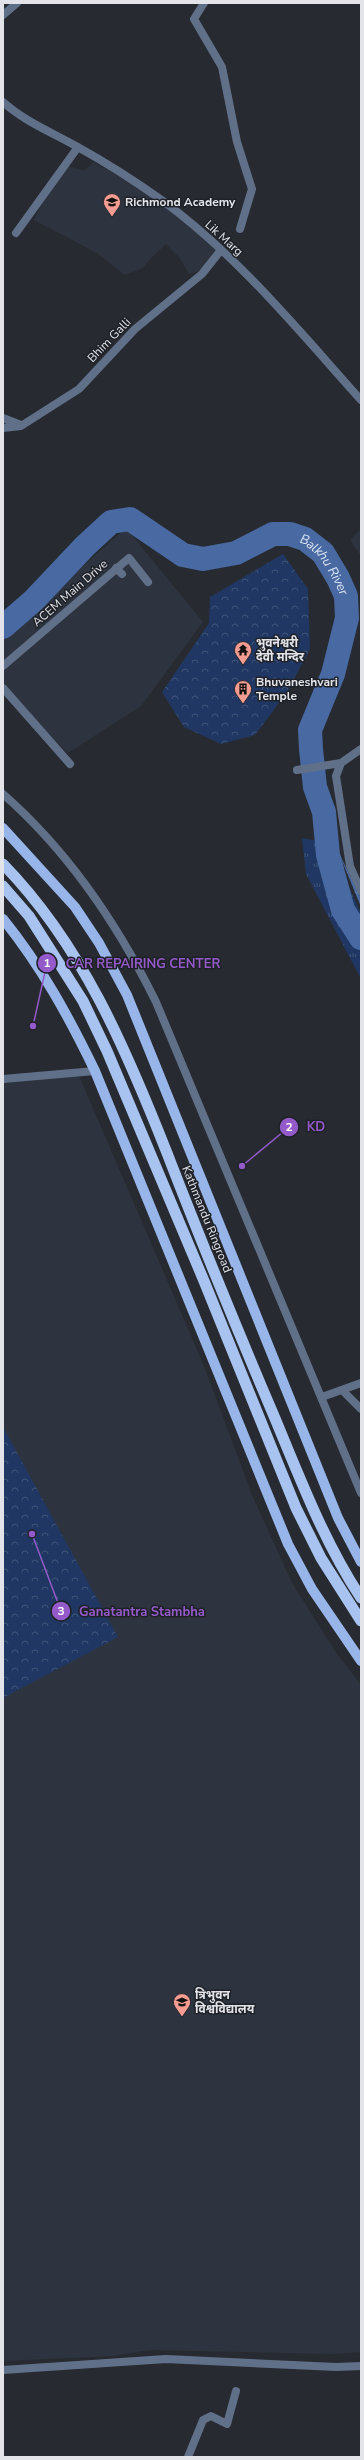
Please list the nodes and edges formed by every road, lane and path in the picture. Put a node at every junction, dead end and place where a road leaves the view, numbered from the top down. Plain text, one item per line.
1 (17, 3) edge
2 (201, 4) edge
3 (3, 15) edge
4 (3, 102) edge
5 (78, 147) junction
6 (240, 229) dead end
7 (16, 233) dead end
8 (222, 250) junction
9 (361, 400) edge
10 (3, 418) edge
11 (21, 426) junction
12 (3, 428) edge
13 (148, 582) dead end
14 (3, 666) edge
15 (3, 688) edge
16 (361, 749) edge
17 (341, 763) junction
18 (70, 764) dead end
19 (297, 770) dead end
20 (3, 794) edge
21 (3, 828) edge
22 (3, 864) edge
23 (3, 886) edge
24 (361, 891) edge
25 (3, 919) edge
26 (95, 1071) junction
27 (3, 1079) edge
28 (361, 1383) edge
29 (342, 1390) junction
30 (322, 1397) junction
31 (361, 1409) edge
32 (361, 1493) edge
33 (361, 1562) edge
34 (361, 1598) edge
35 (361, 1621) edge
36 (361, 1661) edge
37 (361, 2366) edge
38 (3, 2370) edge
39 (236, 2391) dead end
40 (188, 2457) edge

1 - 3 street
2 - 6 street
4 - 5 street, Lik Marg
5 - 7 street
5 - 8 street, Lik Marg
8 - 9 street, Lik Marg
8 - 11 street, Bhim Galli
10 - 11 street
11 - 12 street, Bhim Galli
13 - 14 street, ACEM Main Drive
15 - 18 street
16 - 17 street
17 - 19 street
17 - 24 street
20 - 30 street
21 - 33 main road
22 - 34 highway, Kathmandu Ringroad
23 - 35 highway
25 - 26 main road
26 - 27 street
26 - 36 main road
28 - 29 street
29 - 30 street
29 - 31 street
30 - 32 street
37 - 38 street
39 - 40 street

